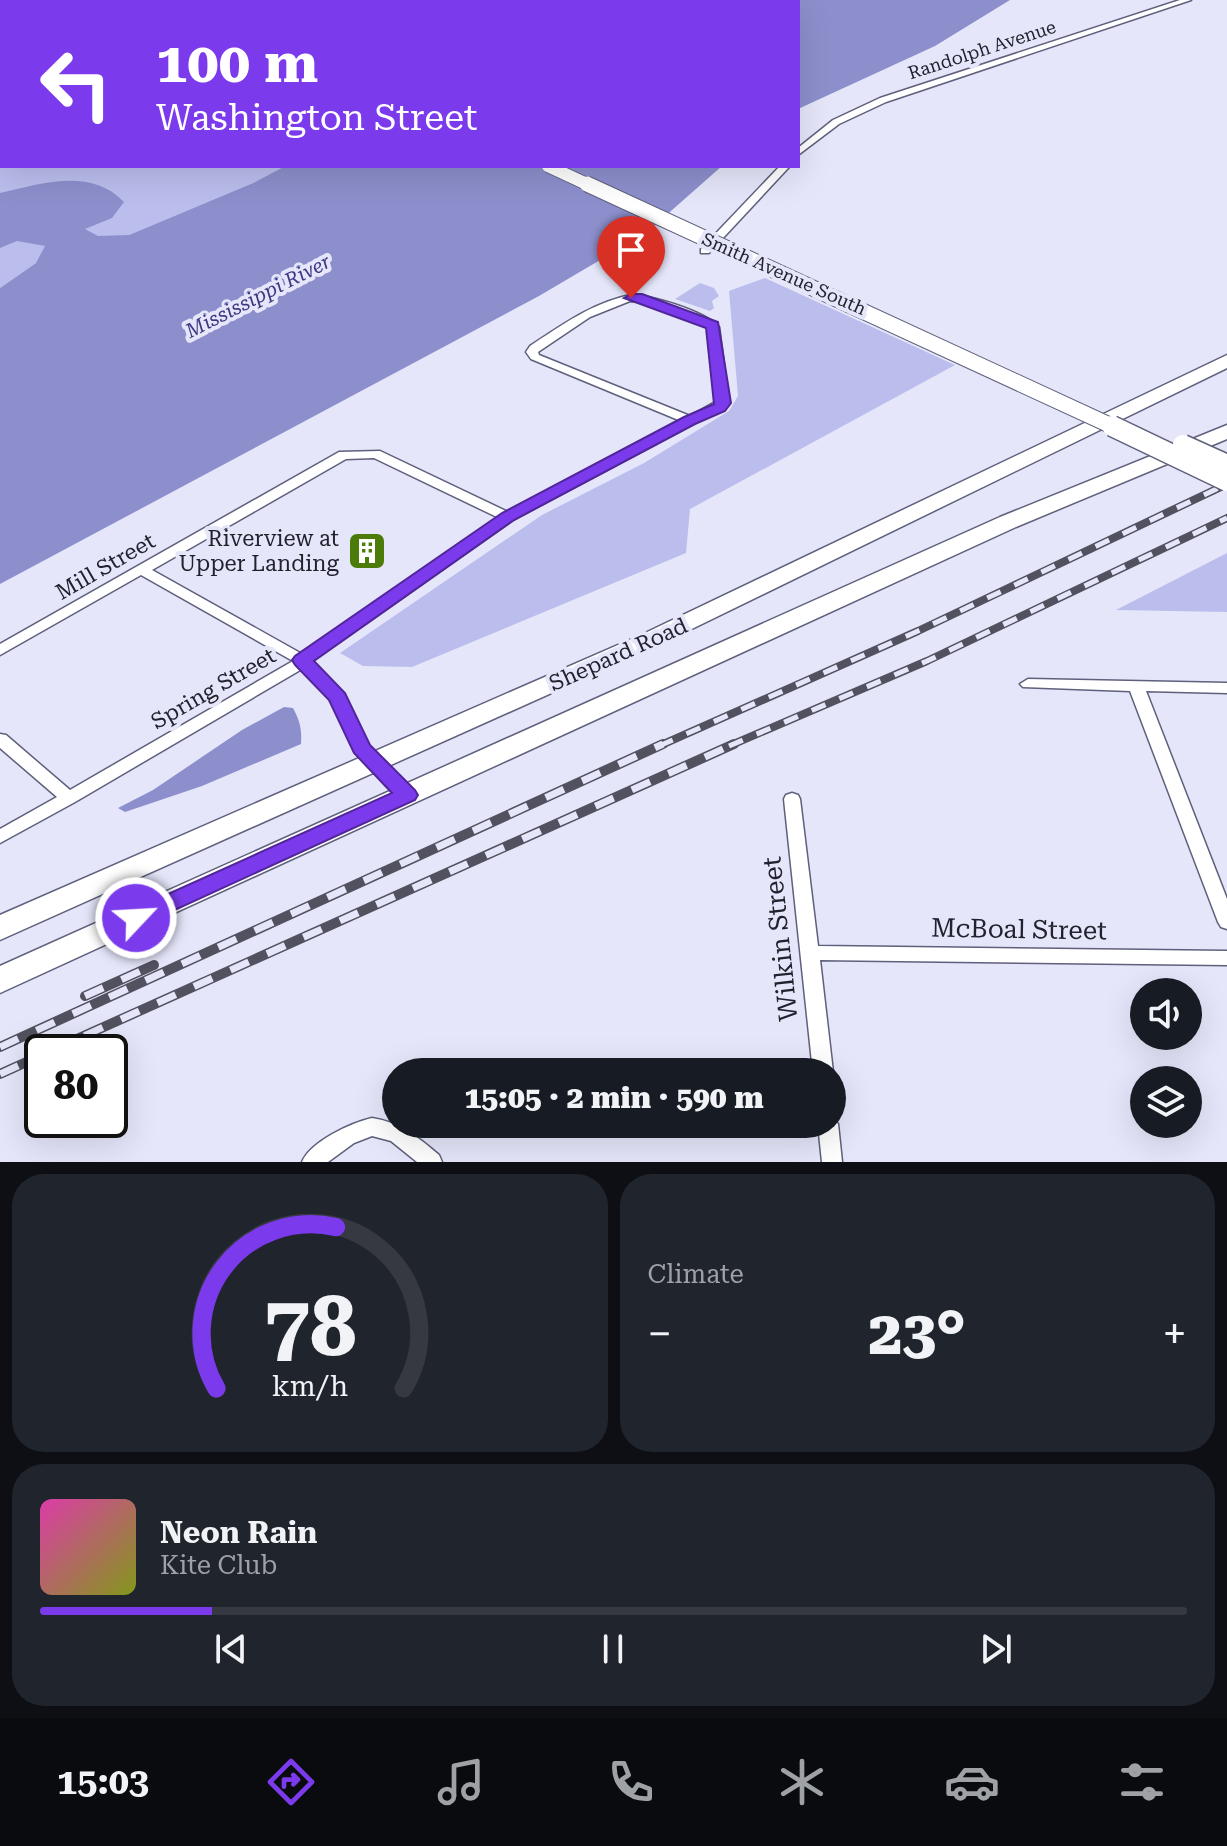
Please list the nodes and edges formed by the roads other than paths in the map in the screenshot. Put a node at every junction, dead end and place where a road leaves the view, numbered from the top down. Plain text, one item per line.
1 (1187, 0) edge
2 (800, 150) edge
3 (552, 168) edge
4 (783, 168) edge
5 (705, 251) dead end
6 (976, 361) junction
7 (1227, 361) edge
8 (690, 420) junction
9 (1227, 431) edge
10 (1227, 465) edge
11 (1227, 481) edge
12 (508, 517) junction
13 (142, 570) junction
14 (0, 650) edge
15 (302, 660) junction
16 (1028, 684) dead end
17 (1136, 686) junction
18 (1227, 688) edge
19 (0, 739) edge
20 (374, 763) junction
21 (407, 795) junction
22 (69, 798) junction
23 (792, 799) dead end
24 (0, 837) edge
25 (1227, 922) edge
26 (0, 928) edge
27 (811, 953) junction
28 (1227, 958) edge
29 (0, 980) edge
30 (822, 1058) edge
31 (829, 1138) edge
32 (312, 1162) edge
33 (432, 1162) edge
34 (832, 1162) edge

1 - 2 street, Randolph Avenue
3 - 6 main road, Smith Avenue South, bridge
4 - 5 street
6 - 10 main road, Smith Avenue South, bridge
6 - 11 main road, Smith Avenue South, bridge
7 - 20 highway, Shepard Road
8 - 8 street
8 - 12 street, Spring Street
9 - 21 highway, Shepard Road
12 - 13 street, Mill Street
12 - 15 street, Spring Street
13 - 14 street, Mill Street
13 - 15 street
15 - 20 street
15 - 22 street, Spring Street
16 - 17 street
17 - 18 street
17 - 25 street
19 - 22 street
20 - 21 street
20 - 26 highway, Shepard Road
21 - 29 highway, Shepard Road
22 - 24 street, Spring Street
23 - 27 street, Wilkin Street
27 - 28 street, McBoal Street
27 - 30 street, Wilkin Street
31 - 34 street
32 - 33 street

